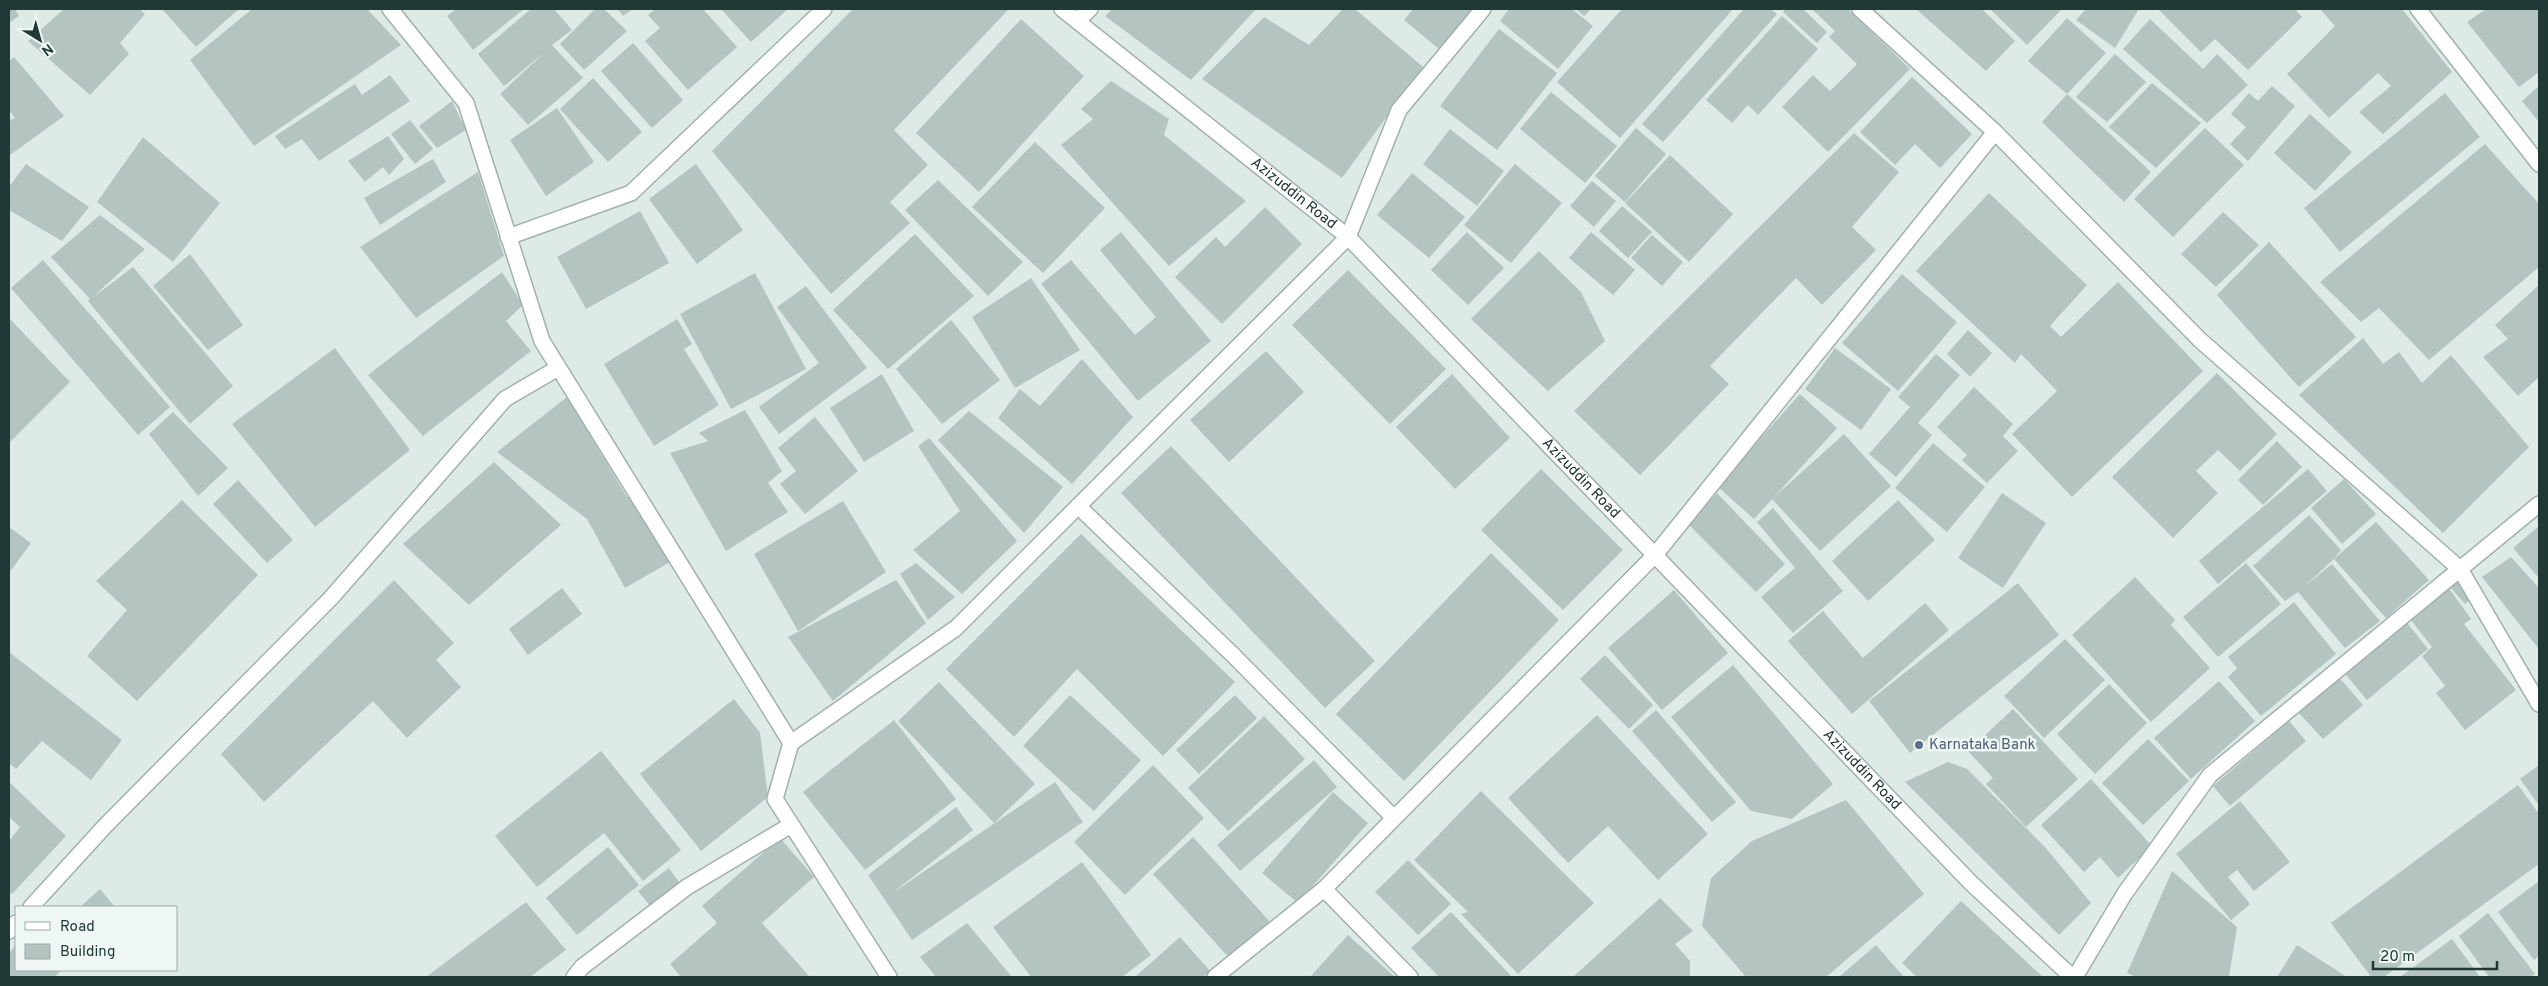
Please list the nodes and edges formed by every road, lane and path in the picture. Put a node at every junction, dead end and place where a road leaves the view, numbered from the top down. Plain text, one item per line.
1 (390, 9) edge
2 (824, 9) edge
3 (1062, 9) edge
4 (1090, 9) edge
5 (1483, 9) edge
6 (1860, 9) edge
7 (2418, 9) edge
8 (1077, 20) junction
9 (1995, 132) junction
10 (2539, 164) edge
11 (508, 237) junction
12 (1348, 237) junction
13 (558, 368) junction
14 (2539, 504) edge
15 (1078, 506) junction
16 (1655, 555) junction
17 (2460, 570) junction
18 (2539, 704) edge
19 (791, 743) junction
20 (1394, 818) junction
21 (792, 825) junction
22 (1324, 889) junction
23 (32, 906) edge
24 (574, 977) edge
25 (889, 977) edge
26 (1215, 977) edge
27 (1410, 977) edge
28 (2074, 977) edge

1 - 11 street
2 - 11 street
3 - 8 street, Azizuddin Road
4 - 8 street
5 - 12 street
6 - 9 street
7 - 10 street
8 - 12 street, Azizuddin Road
9 - 16 street
9 - 17 street
11 - 13 street
12 - 15 street
12 - 16 street, Azizuddin Road
13 - 19 street
13 - 23 street
14 - 17 street
15 - 19 street
15 - 20 street
16 - 20 street
16 - 28 street, Azizuddin Road
17 - 18 street
17 - 28 street
19 - 21 street
20 - 22 street
21 - 24 street
21 - 25 street
22 - 26 street
22 - 27 street

